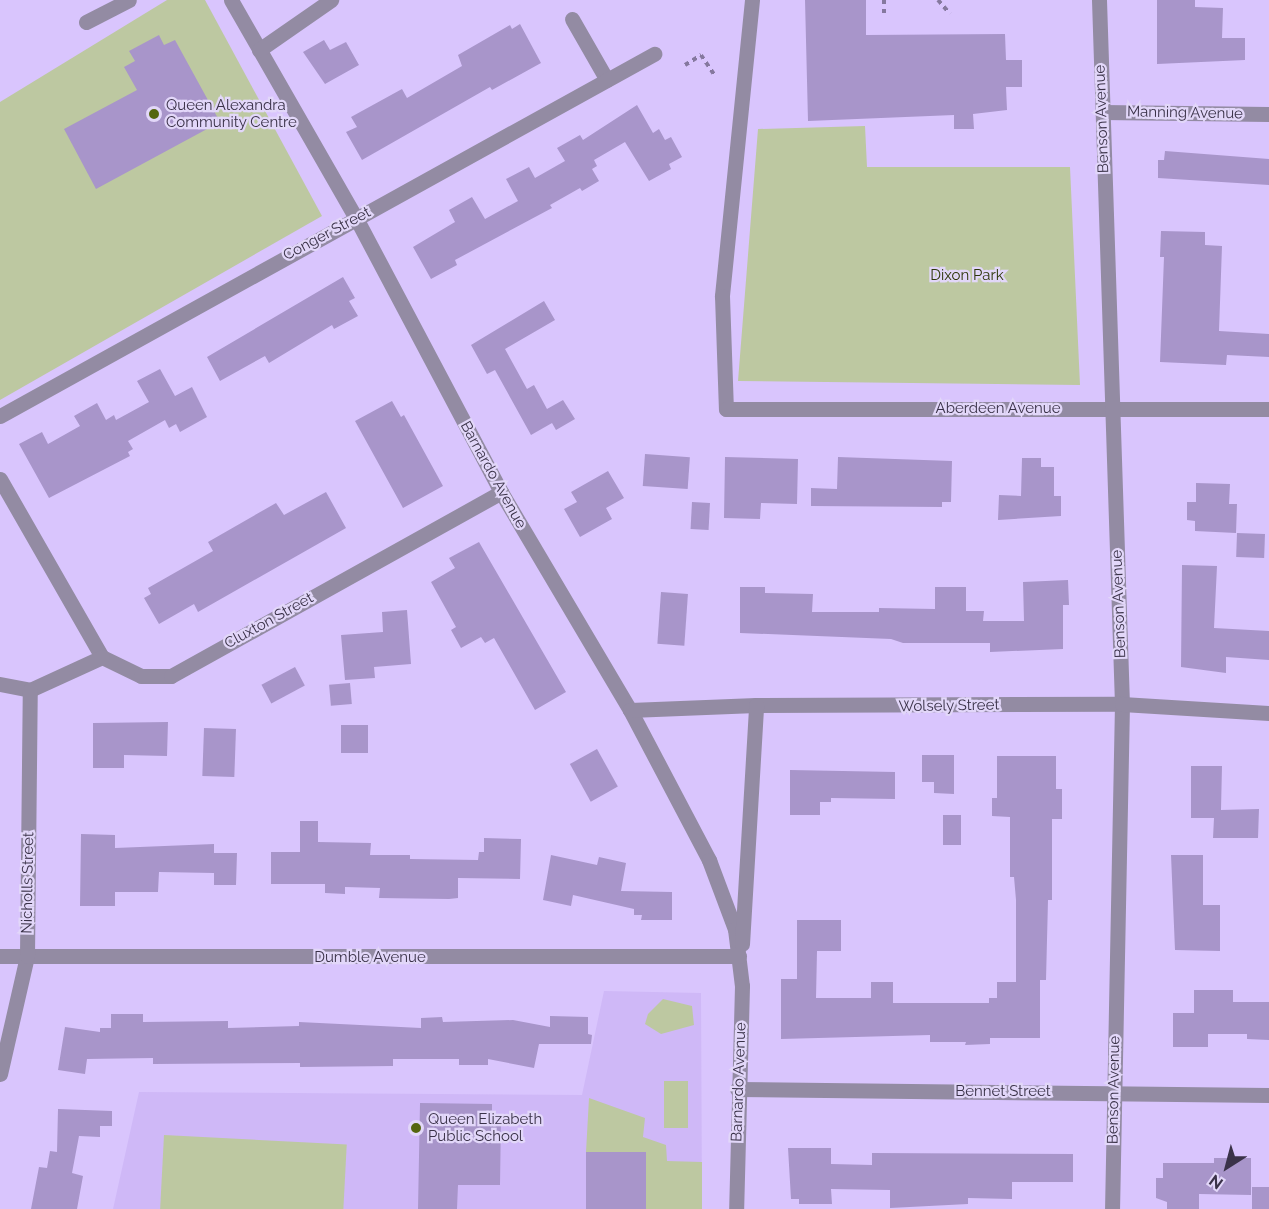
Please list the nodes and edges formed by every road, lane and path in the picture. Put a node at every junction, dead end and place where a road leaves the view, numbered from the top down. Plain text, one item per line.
1 (129, 0) edge
2 (231, 0) edge
3 (331, 0) edge
4 (752, 0) edge
5 (884, 0) edge
6 (938, 0) edge
7 (1099, 0) edge
8 (950, 15) dead end
9 (884, 16) dead end
10 (572, 19) dead end
11 (86, 22) dead end
12 (259, 50) junction
13 (654, 54) dead end
14 (685, 65) dead end
15 (714, 74) dead end
16 (607, 80) junction
17 (1102, 112) junction
18 (1269, 114) edge
19 (356, 218) junction
20 (1112, 407) junction
21 (1269, 409) edge
22 (0, 416) edge
23 (0, 479) edge
24 (501, 492) junction
25 (102, 657) junction
26 (0, 684) edge
27 (30, 690) junction
28 (1122, 704) junction
29 (756, 705) junction
30 (630, 710) junction
31 (1269, 713) edge
32 (0, 956) edge
33 (27, 956) junction
34 (739, 956) junction
35 (0, 1074) edge
36 (737, 1089) junction
37 (1114, 1093) junction
38 (1269, 1095) edge
39 (736, 1209) edge
40 (1113, 1209) edge

1 - 11 street
2 - 12 street, Barnardo Avenue
3 - 12 street
4 - 20 street, Aberdeen Avenue
5 - 9 path
6 - 8 path
7 - 17 street, Benson Avenue
10 - 16 street
12 - 19 street, Barnardo Avenue
13 - 16 street, Conger Street
14 - 15 path
16 - 19 street, Conger Street
17 - 18 street, Manning Avenue
17 - 20 street, Benson Avenue
19 - 22 street, Conger Street
19 - 24 street, Barnardo Avenue
20 - 21 street, Aberdeen Avenue
20 - 28 street, Benson Avenue
23 - 25 street
24 - 25 street, Cluxton Street
24 - 30 street, Barnardo Avenue
25 - 27 street
26 - 27 street
27 - 33 street, Nicholls Street
28 - 29 street, Wolsely Street
28 - 31 street, Wolsely Street
28 - 37 street, Benson Avenue
29 - 30 street, Wolsely Street
29 - 34 street, Barnardo Avenue
30 - 34 street, Barnardo Avenue
32 - 33 street, Dumble Avenue
33 - 34 street, Dumble Avenue
33 - 35 street, Nicholls Street
34 - 36 street, Barnardo Avenue
36 - 37 street, Bennet Street
36 - 39 street, Barnardo Avenue
37 - 38 street, Bennet Street
37 - 40 street, Benson Avenue

